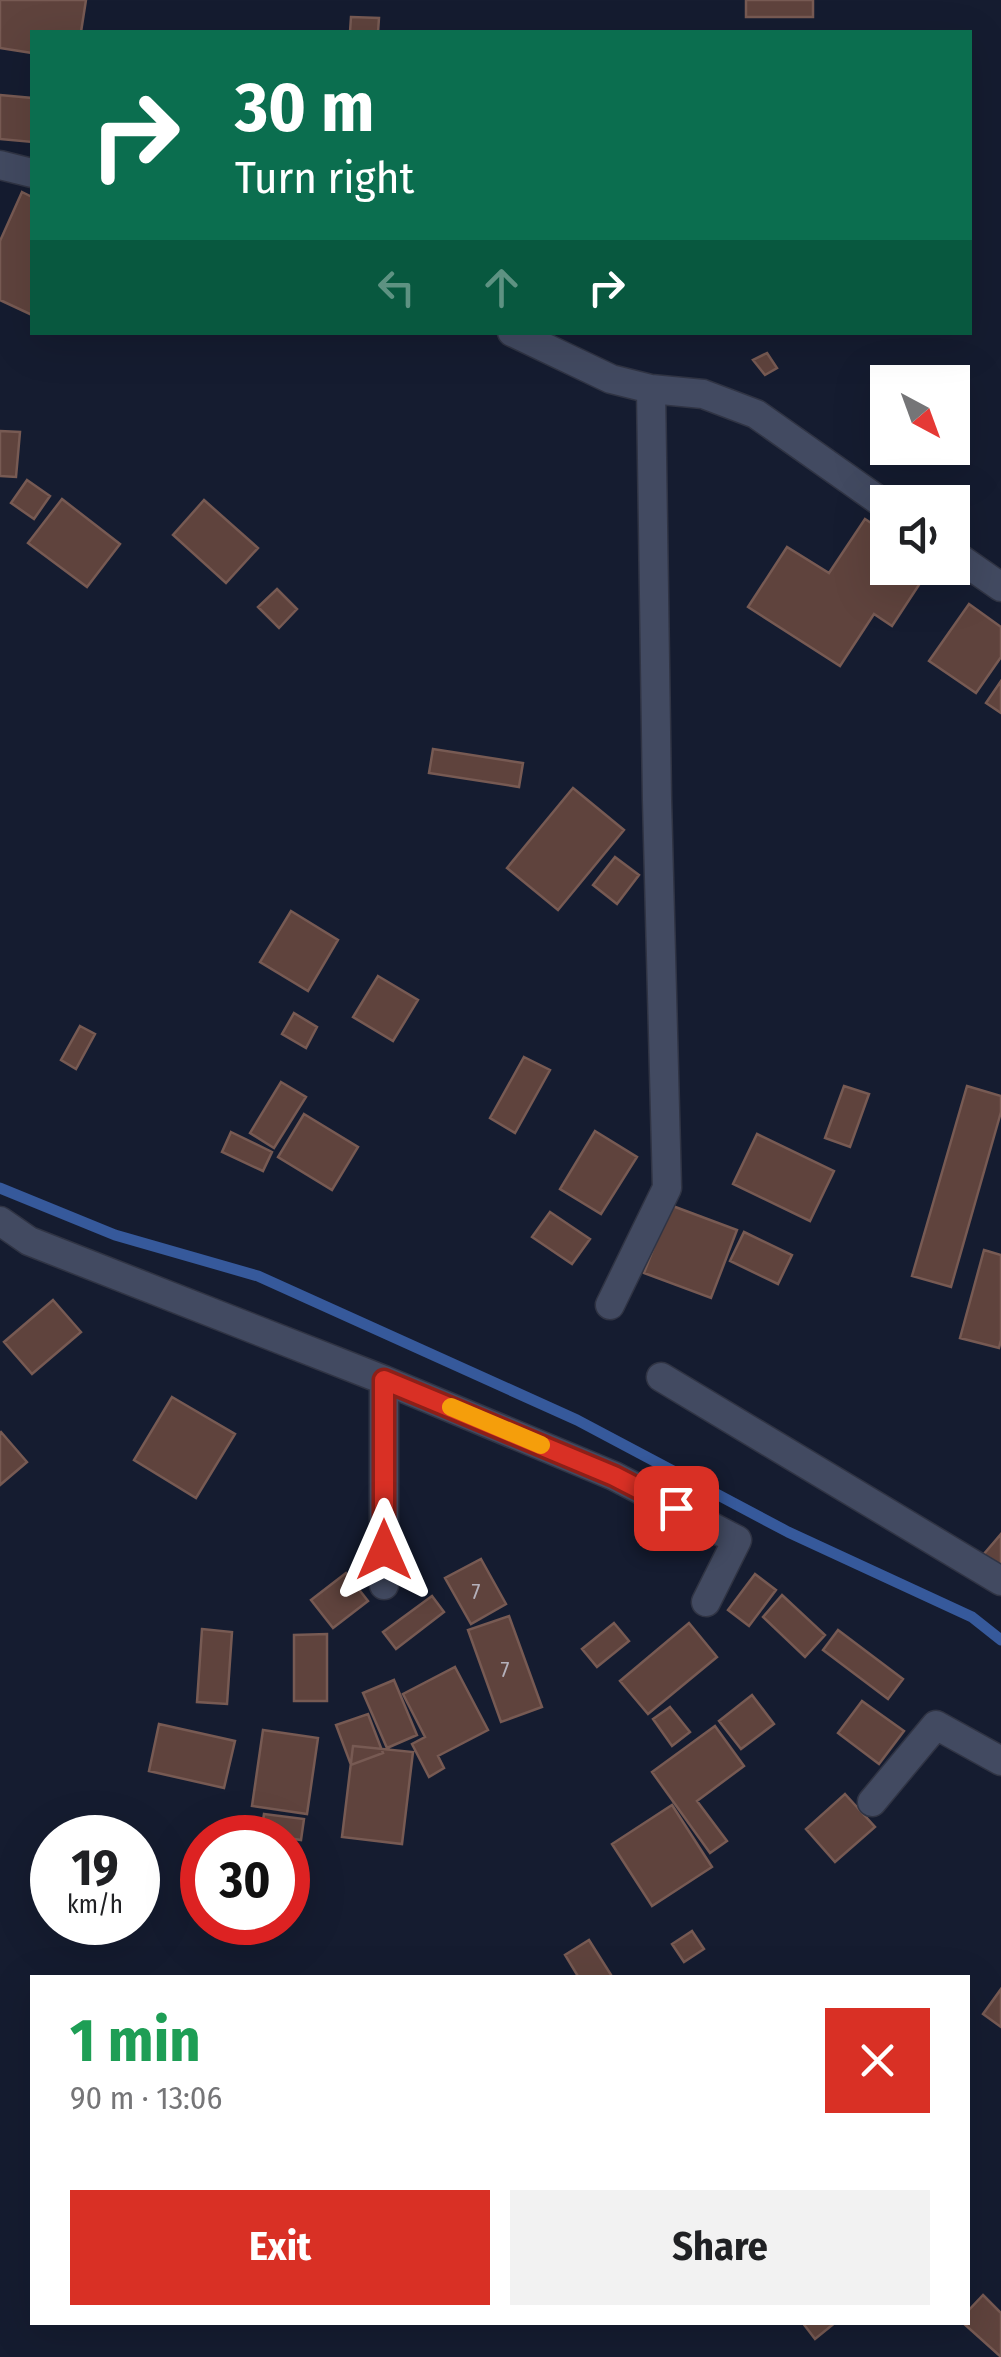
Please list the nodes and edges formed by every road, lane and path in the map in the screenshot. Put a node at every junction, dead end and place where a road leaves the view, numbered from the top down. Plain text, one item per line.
1 (0, 165) edge
2 (30, 172) edge
3 (518, 335) edge
4 (651, 389) junction
5 (870, 494) edge
6 (970, 565) edge
7 (1001, 587) edge
8 (0, 1221) edge
9 (610, 1305) dead end
10 (661, 1377) dead end
11 (384, 1380) junction
12 (1001, 1580) edge
13 (384, 1585) dead end
14 (706, 1602) dead end
15 (1001, 1760) edge
16 (872, 1802) dead end

1 - 2 street
3 - 4 street
4 - 5 street
4 - 9 street
6 - 7 street
8 - 11 street
10 - 12 street
11 - 13 street
11 - 14 street
15 - 16 street

